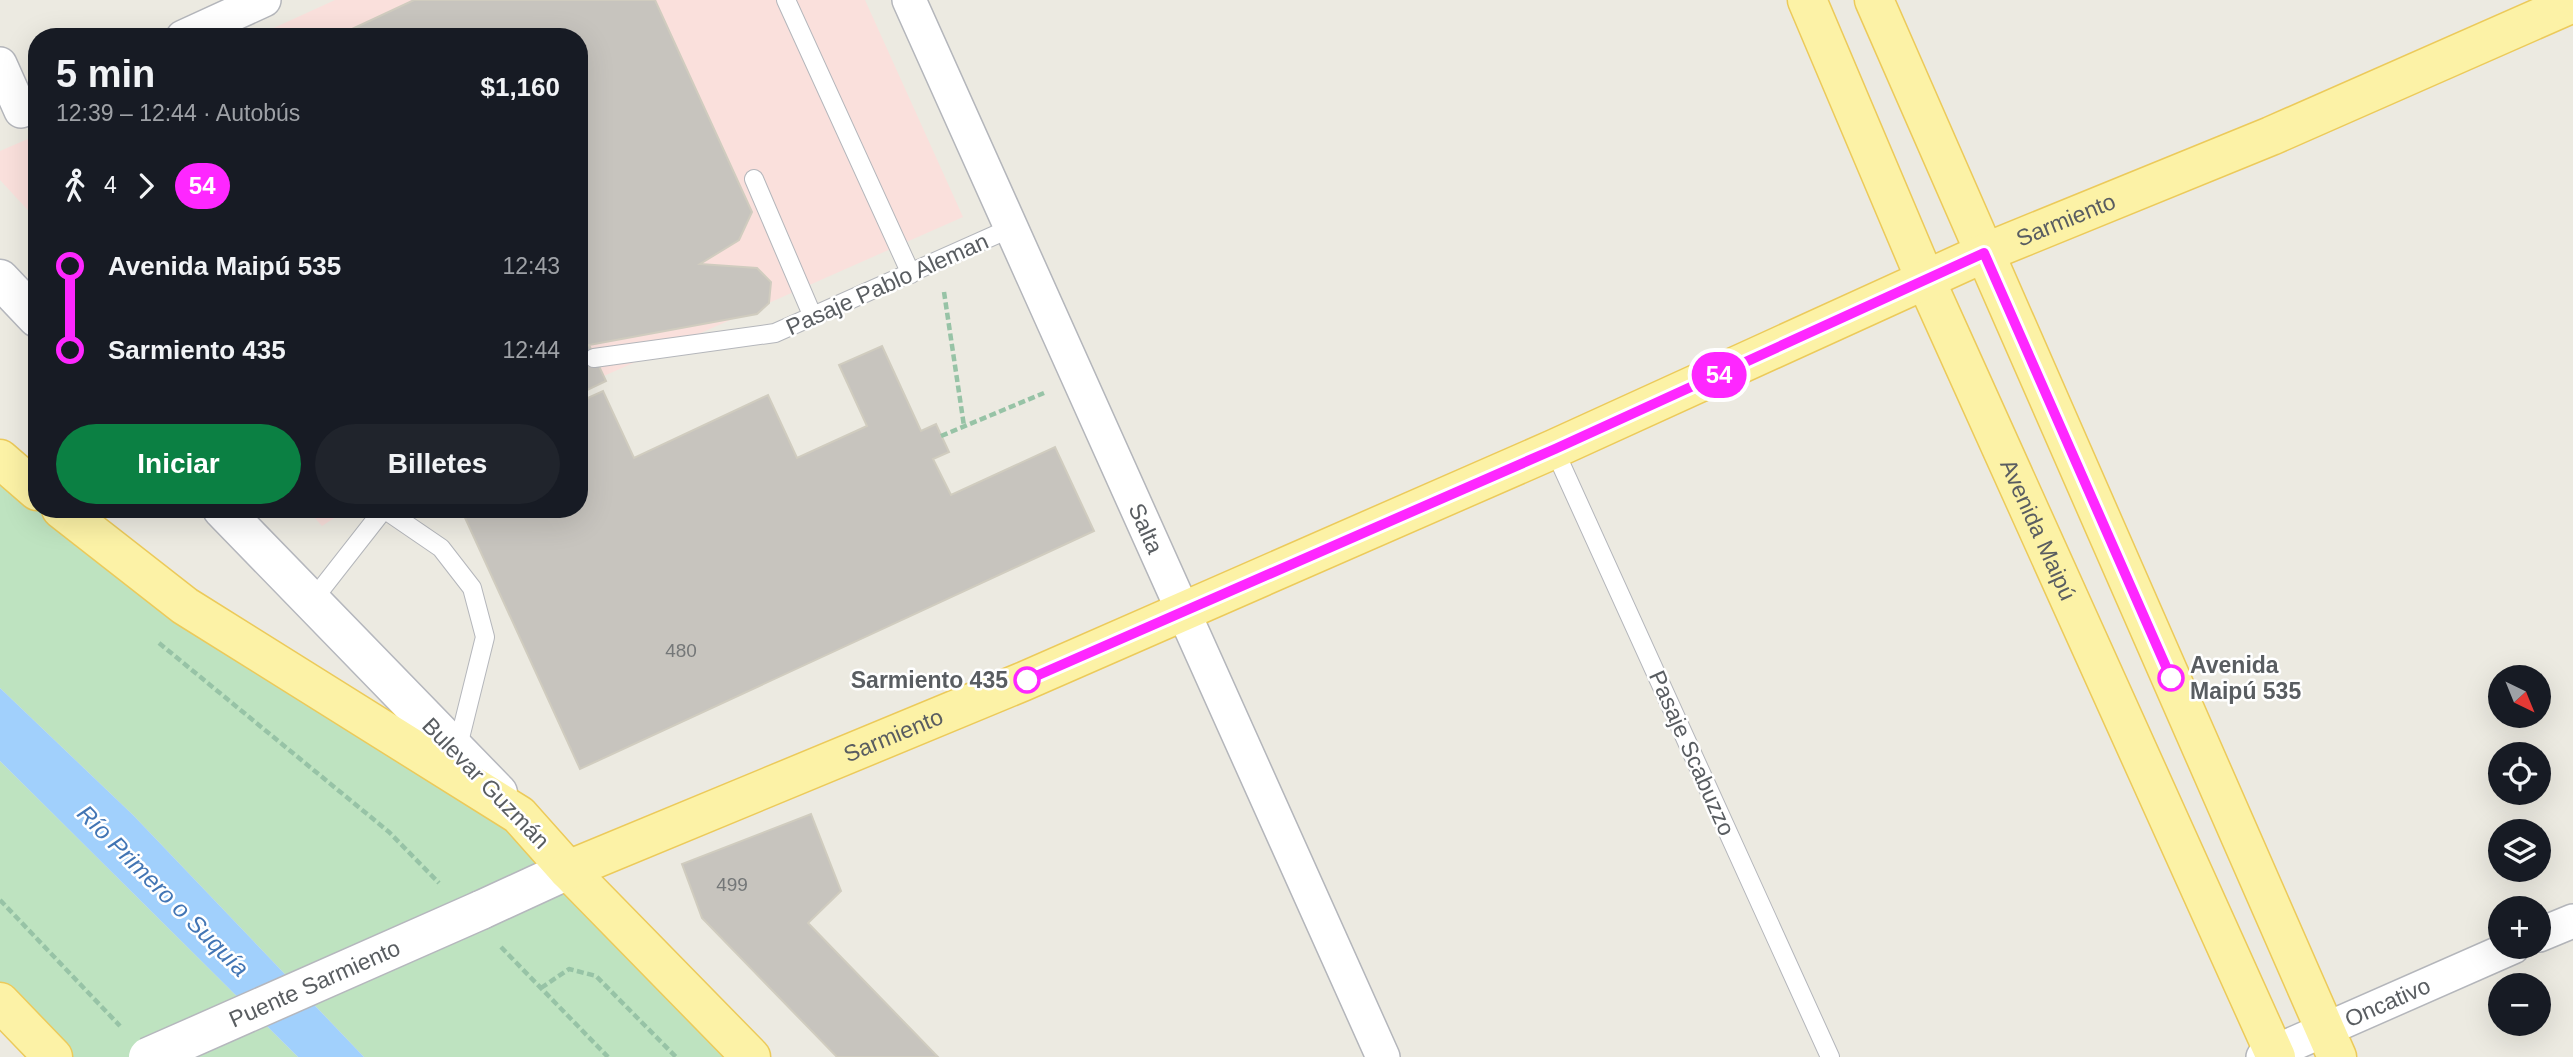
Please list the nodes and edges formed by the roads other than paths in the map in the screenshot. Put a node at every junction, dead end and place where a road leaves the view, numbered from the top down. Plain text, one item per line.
1 (264, 0) edge
2 (786, 0) edge
3 (909, 0) edge
4 (1807, 0) edge
5 (1874, 0) edge
6 (2573, 3) edge
7 (203, 28) edge
8 (0, 64) edge
9 (19, 112) edge
10 (754, 179) dead end
11 (1011, 228) junction
12 (1984, 253) junction
13 (911, 274) junction
14 (0, 279) edge
15 (1926, 281) junction
16 (28, 309) edge
17 (813, 317) junction
18 (594, 358) dead end
19 (1555, 449) junction
20 (0, 458) edge
21 (28, 483) edge
22 (73, 518) edge
23 (231, 518) edge
24 (377, 518) edge
25 (397, 518) edge
26 (312, 601) junction
27 (1184, 612) junction
28 (457, 751) junction
29 (519, 815) junction
30 (568, 870) junction
31 (2573, 921) edge
32 (487, 925) joint
33 (2551, 930) edge
34 (2490, 959) edge
35 (0, 1002) edge
36 (2331, 1043) edge
37 (2271, 1055) edge
38 (53, 1057) edge
39 (148, 1057) edge
40 (751, 1057) edge
41 (1383, 1057) edge
42 (1830, 1057) edge

1 - 7 street
2 - 13 lane
3 - 11 street, Salta
4 - 15 main road, Avenida Maipú
5 - 12 main road
6 - 12 main road, Sarmiento
8 - 9 street
10 - 17 lane
11 - 13 lane, Pasaje Pablo Aleman
11 - 27 street, Salta
12 - 15 main road, Sarmiento
12 - 36 main road
13 - 17 lane, Pasaje Pablo Aleman
14 - 16 main road
15 - 19 main road, Sarmiento
15 - 37 main road, Avenida Maipú
17 - 18 lane, Pasaje Pablo Aleman
19 - 27 main road, Sarmiento
19 - 42 lane, Pasaje Scabuzzo
20 - 21 main road
22 - 29 main road
23 - 26 main road, Bulevar Guzmán
24 - 26 lane
25 - 28 lane
26 - 28 main road, Bulevar Guzmán
27 - 30 main road, Sarmiento
27 - 41 street, Salta
28 - 29 main road, Bulevar Guzmán
29 - 30 main road, Bulevar Guzmán
30 - 32 main road, Sarmiento
30 - 40 main road, Bulevar Guzmán
31 - 33 street
32 - 39 main road, Puente Sarmiento, bridge
34 - 36 street, Oncativo
35 - 38 main road
36 - 37 street, Oncativo

